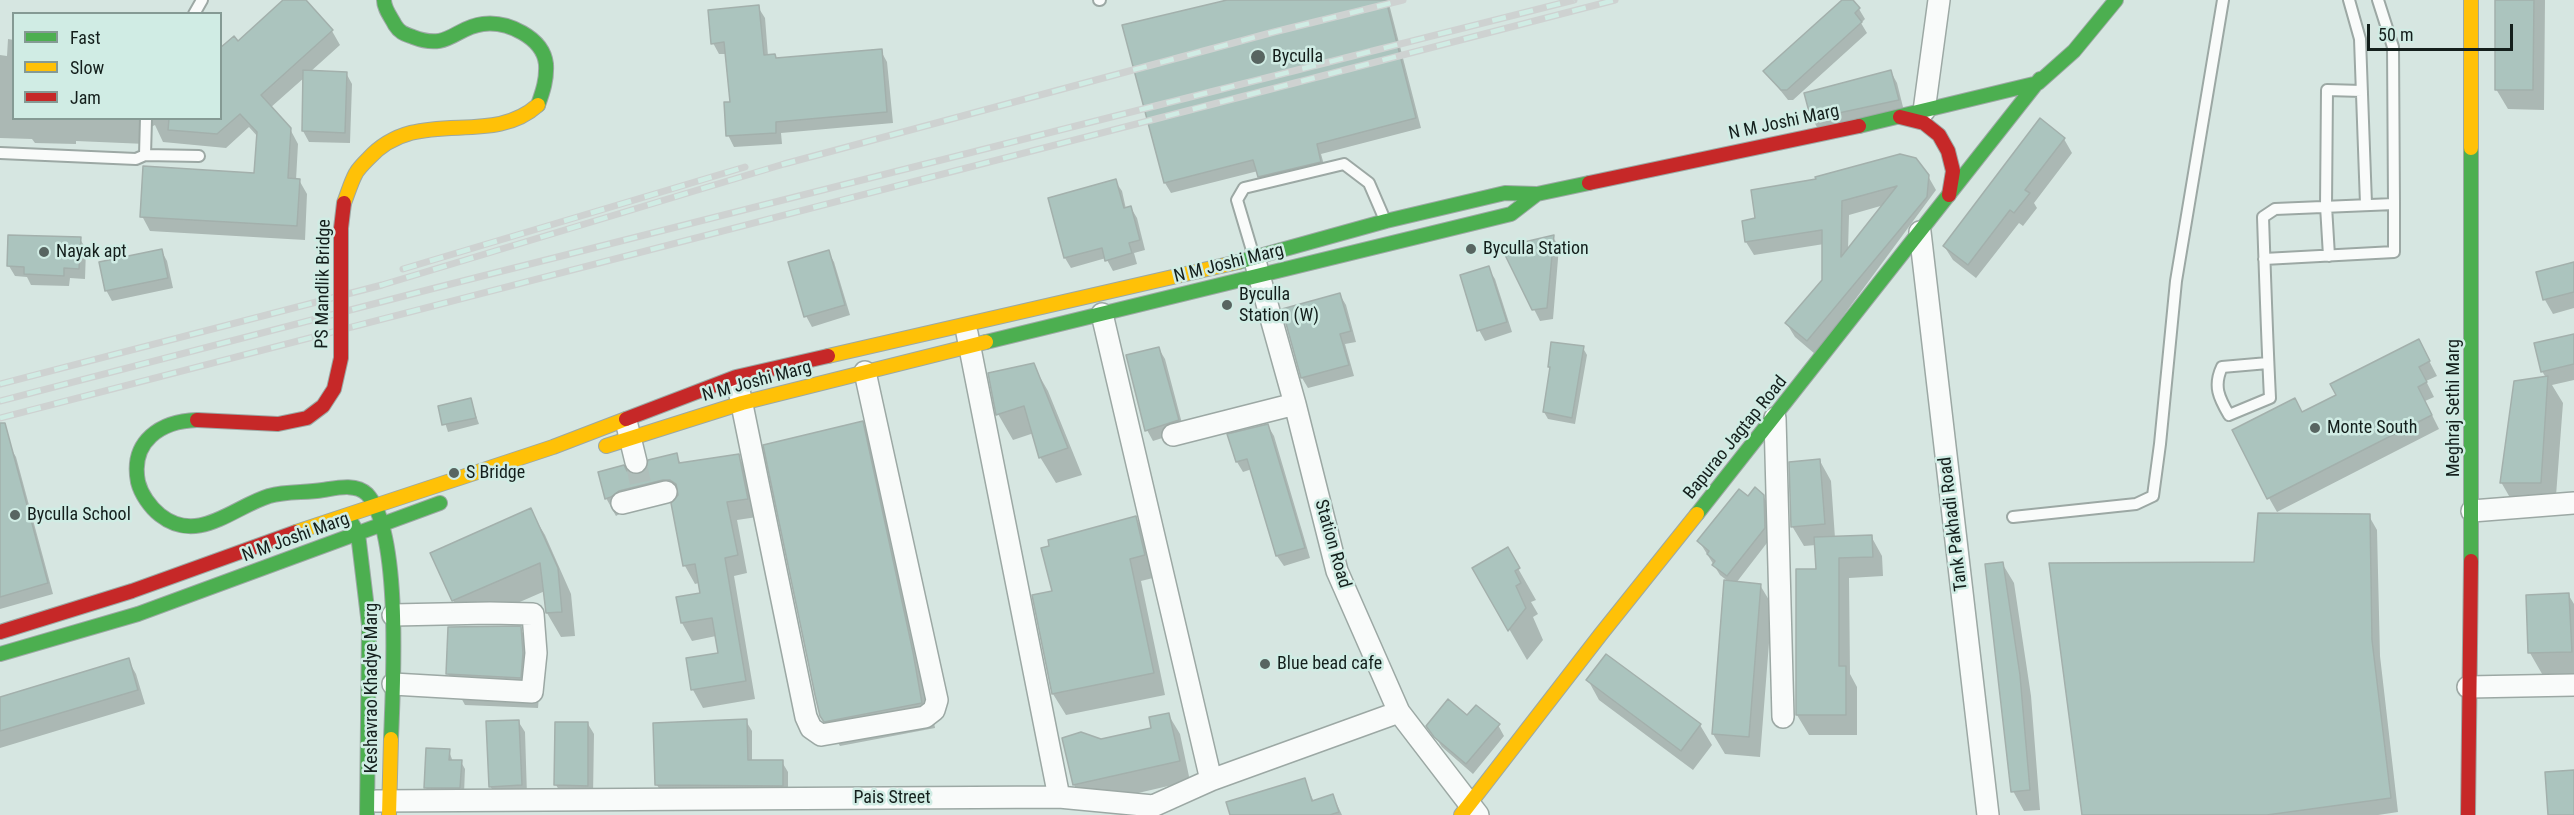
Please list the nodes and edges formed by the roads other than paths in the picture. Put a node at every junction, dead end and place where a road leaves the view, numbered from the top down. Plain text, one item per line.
1 (384, 0) edge
2 (1939, 0) edge
3 (2116, 0) edge
4 (2223, 0) edge
5 (2349, 0) edge
6 (2378, 0) edge
7 (2471, 0) edge
8 (2056, 48) dead end
9 (2038, 82) junction
10 (2362, 91) junction
11 (1924, 111) junction
12 (1899, 117) junction
13 (146, 120) edge
14 (0, 153) edge
15 (145, 155) junction
16 (200, 156) dead end
17 (1537, 194) junction
18 (1949, 195) junction
19 (2366, 204) junction
20 (2394, 204) junction
21 (2325, 206) junction
22 (1386, 221) junction
23 (1920, 232) junction
24 (1390, 244) junction
25 (2329, 256) junction
26 (2264, 259) junction
27 (1256, 267) junction
28 (1102, 314) junction
29 (965, 323) junction
30 (969, 345) junction
31 (819, 359) junction
32 (2268, 363) junction
33 (865, 372) junction
34 (736, 377) junction
35 (825, 382) junction
36 (742, 403) junction
37 (1295, 404) junction
38 (1775, 418) junction
39 (628, 430) junction
40 (1173, 435) dead end
41 (589, 451) dead end
42 (636, 462) tunnel mouth
43 (316, 491) junction
44 (666, 492) dead end
45 (448, 500) dead end
46 (622, 503) dead end
47 (2574, 503) edge
48 (376, 505) junction
49 (2472, 512) junction
50 (347, 514) junction
51 (2013, 517) dead end
52 (382, 524) junction
53 (358, 534) junction
54 (132, 591) junction
55 (138, 614) junction
56 (393, 615) junction
57 (51, 616) junction
58 (0, 632) edge
59 (57, 638) junction
60 (0, 654) edge
61 (393, 684) junction
62 (2574, 685) edge
63 (2468, 687) junction
64 (1399, 712) junction
65 (1784, 717) dead end
66 (1211, 780) junction
67 (1059, 797) junction
68 (621, 807) edge
69 (368, 808) edge
70 (389, 808) edge
71 (480, 808) edge
72 (1150, 810) edge
73 (1470, 811) edge
74 (1988, 815) edge
75 (2468, 815) edge

1 - 43 main road, PS Mandlik Bridge, bridge
2 - 11 street
3 - 9 main road, N M Joshi Marg
4 - 51 lane
5 - 10 lane
6 - 20 lane
7 - 49 main road, Meghraj Sethi Marg
8 - 9 main road
9 - 11 main road, N M Joshi Marg
9 - 18 main road, Bapurao Jagtap Road
10 - 19 lane
10 - 21 lane
11 - 12 main road, N M Joshi Marg
12 - 17 main road, N M Joshi Marg
12 - 18 main road
13 - 15 lane
14 - 15 lane
15 - 16 lane
17 - 22 main road, N M Joshi Marg
17 - 24 main road, N M Joshi Marg
18 - 23 main road, Bapurao Jagtap Road
19 - 20 lane
19 - 21 lane
20 - 25 lane
21 - 25 lane
21 - 26 lane
22 - 24 lane
22 - 27 main road, N M Joshi Marg
22 - 27 lane
23 - 38 main road, Bapurao Jagtap Road
23 - 74 street, Tank Pakhadi Road
24 - 27 main road, N M Joshi Marg
25 - 26 lane
26 - 32 lane
27 - 28 main road, N M Joshi Marg
27 - 29 main road, N M Joshi Marg
27 - 37 street, Station Road
28 - 30 main road, N M Joshi Marg
28 - 66 street
29 - 30 street
29 - 31 main road, N M Joshi Marg
30 - 33 main road, N M Joshi Marg
30 - 67 street
31 - 34 main road, N M Joshi Marg
31 - 35 main road
32 - 32 lane
33 - 35 main road, N M Joshi Marg
33 - 36 street
34 - 36 street
34 - 39 main road, N M Joshi Marg
35 - 36 main road, N M Joshi Marg
36 - 39 main road, N M Joshi Marg
37 - 40 street
37 - 64 street, Station Road
38 - 65 street
38 - 73 main road, Bapurao Jagtap Road
39 - 41 main road, N M Joshi Marg
39 - 42 street
39 - 48 main road, N M Joshi Marg
43 - 48 main road
43 - 50 main road, Keshavrao Khadye Marg
44 - 46 street
45 - 52 main road, N M Joshi Marg
47 - 49 street
48 - 50 main road, N M Joshi Marg
48 - 52 main road, Keshavrao Khadye Marg
49 - 63 main road, Meghraj Sethi Marg
50 - 53 main road, Keshavrao Khadye Marg
50 - 54 main road, N M Joshi Marg
52 - 53 main road, N M Joshi Marg
52 - 56 main road, Keshavrao Khadye Marg
53 - 55 main road, N M Joshi Marg
53 - 69 main road, Keshavrao Khadye Marg
54 - 55 main road
54 - 57 main road, N M Joshi Marg
55 - 59 main road, N M Joshi Marg
56 - 61 main road, Keshavrao Khadye Marg
56 - 61 street
57 - 58 main road, N M Joshi Marg
57 - 59 main road
59 - 60 main road, N M Joshi Marg
61 - 70 main road, Keshavrao Khadye Marg
62 - 63 street
63 - 75 main road, Meghraj Sethi Marg
64 - 66 street, Pais Street
64 - 73 street, Station Road
66 - 72 street, Pais Street
67 - 68 street, Pais Street
67 - 72 street, Pais Street
68 - 71 street, Pais Street
69 - 70 street, Pais Street
70 - 71 street, Pais Street

